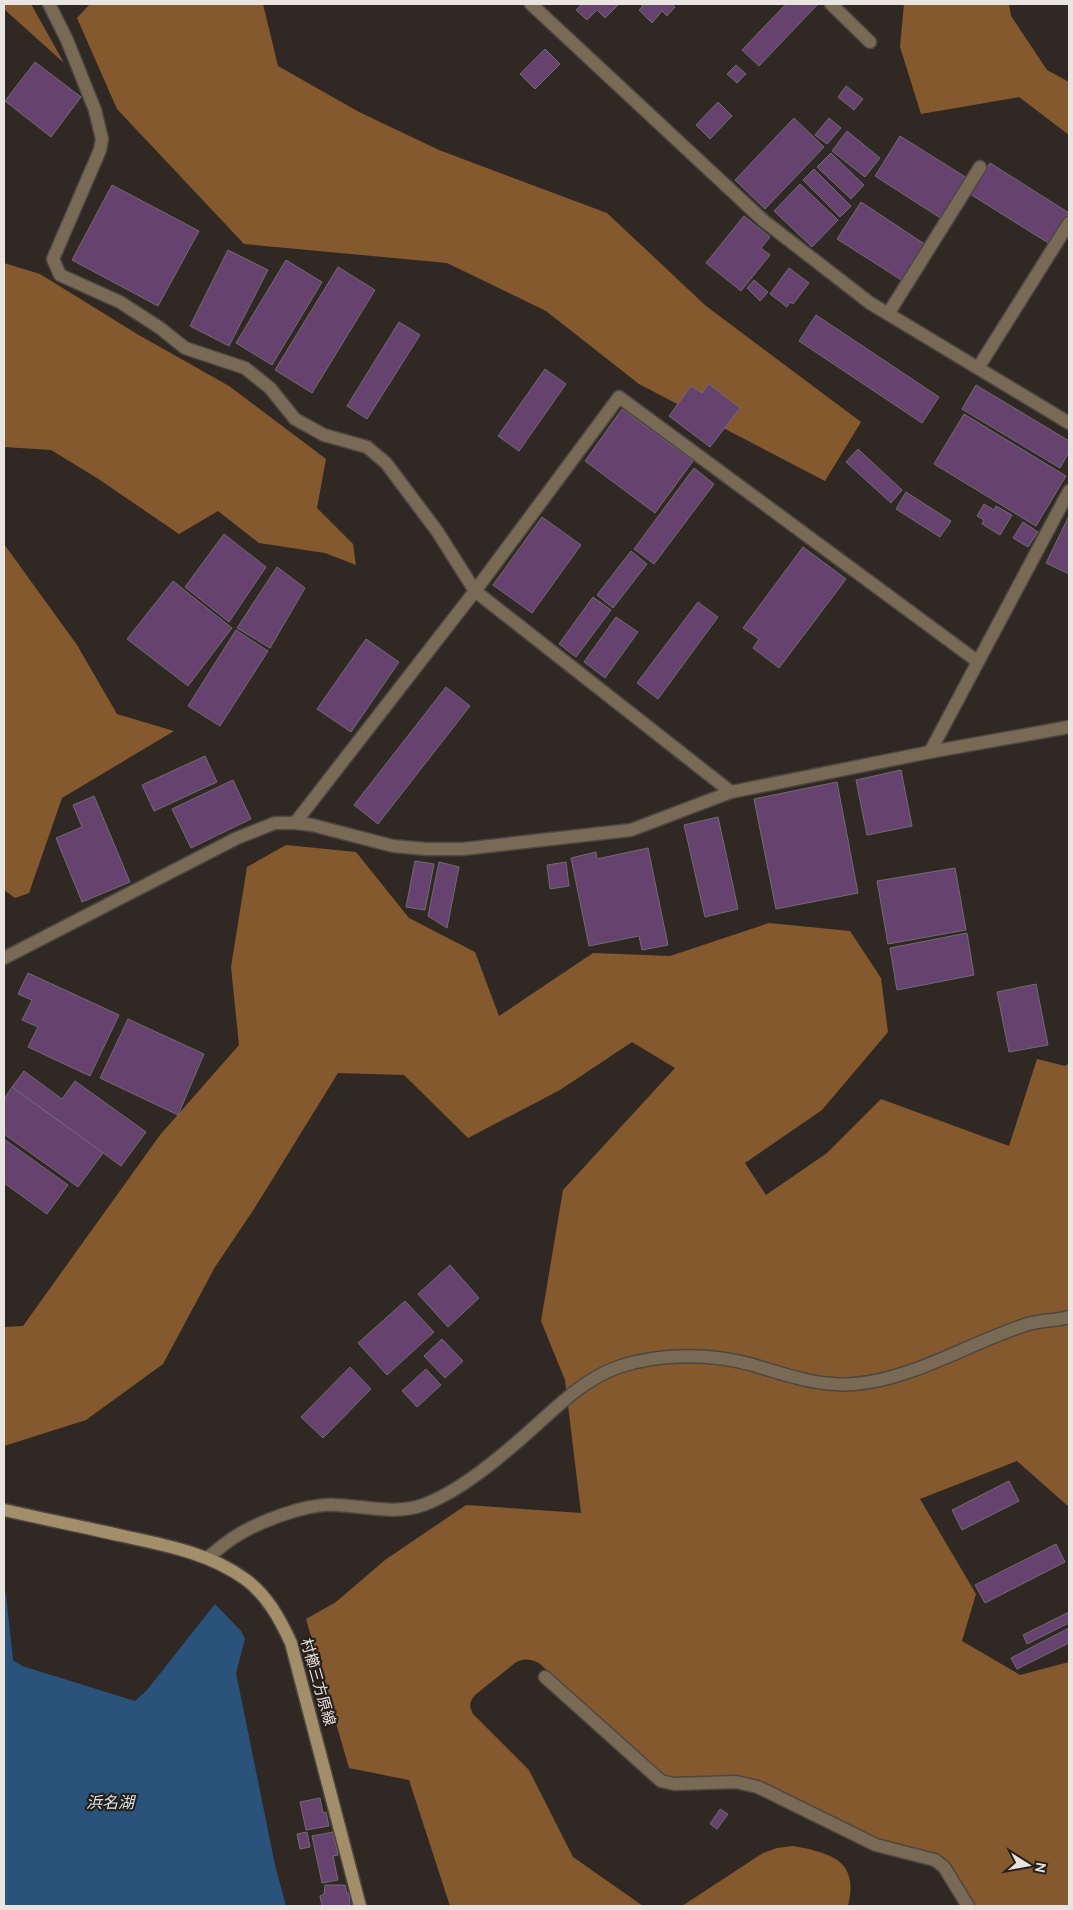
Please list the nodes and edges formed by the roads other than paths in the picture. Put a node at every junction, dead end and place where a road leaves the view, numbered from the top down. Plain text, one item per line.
1 (49, 4) edge
2 (531, 4) edge
3 (831, 4) edge
4 (870, 42) dead end
5 (980, 168) dead end
6 (1069, 223) edge
7 (888, 314) junction
8 (978, 368) junction
9 (1069, 423) edge
10 (1069, 491) edge
11 (475, 591) junction
12 (977, 661) junction
13 (1069, 727) edge
14 (930, 752) junction
15 (732, 792) junction
16 (295, 823) junction
17 (4, 958) edge
18 (1069, 1317) edge
19 (4, 1510) edge
20 (207, 1558) junction
21 (545, 1677) dead end
22 (360, 1906) edge
23 (968, 1906) edge

1 - 11 street
2 - 7 street
3 - 4 street
5 - 7 street
6 - 8 street
7 - 8 street
8 - 9 street
10 - 12 street
11 - 12 street
11 - 15 street
11 - 16 street
12 - 14 street
13 - 14 street
14 - 15 street
15 - 16 street
16 - 17 street
18 - 20 street
19 - 20 main road, 村櫛三方原線
20 - 22 main road, 村櫛三方原線
21 - 23 street

